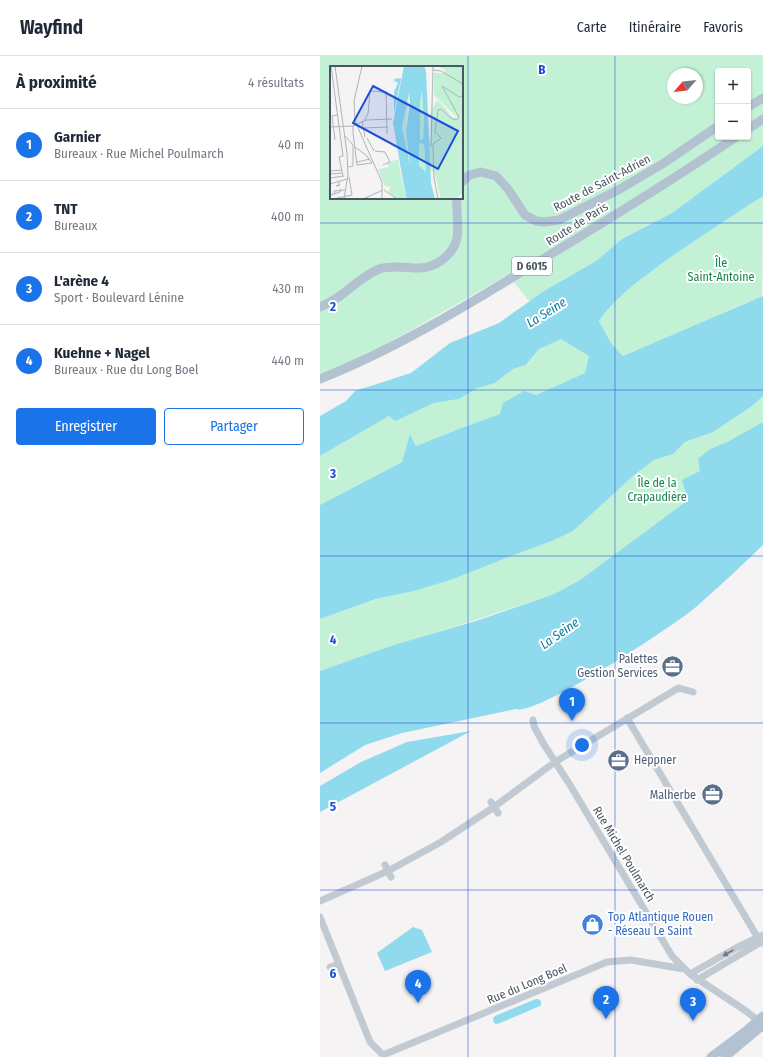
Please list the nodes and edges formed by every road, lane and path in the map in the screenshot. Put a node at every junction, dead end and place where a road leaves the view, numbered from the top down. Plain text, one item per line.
1 (763, 98) edge
2 (751, 105) edge
3 (763, 119) edge
4 (751, 127) edge
5 (715, 128) edge
6 (731, 140) edge
7 (463, 181) edge
8 (457, 199) edge
9 (320, 307) edge
10 (320, 379) edge
11 (693, 692) dead end
12 (627, 718) junction
13 (533, 720) dead end
14 (554, 762) junction
15 (320, 901) edge
16 (320, 917) edge
17 (761, 939) edge
18 (339, 964) junction
19 (330, 967) dead end
20 (684, 969) junction
21 (690, 974) junction
22 (697, 980) junction
23 (762, 1021) edge
24 (711, 1057) edge
25 (725, 1057) edge

1 - 2 main road
3 - 4 main road
5 - 7 main road, Route de Saint-Adrien
6 - 10 main road, Route de Paris / D 6015
8 - 9 main road
11 - 12 street
12 - 14 street
12 - 17 street
13 - 14 street, Rue Michel Poulmarch
14 - 15 street
14 - 20 street, Rue Michel Poulmarch
16 - 18 street
17 -> 21 street
17 - 22 street
18 - 19 street
18 - 20 street, Rue du Long Boel
20 - 21 street, Rue Michel Poulmarch
21 - 22 street, Rue Michel Poulmarch
22 - 23 street, Rue Michel Poulmarch
23 - 24 main road
23 - 25 main road

